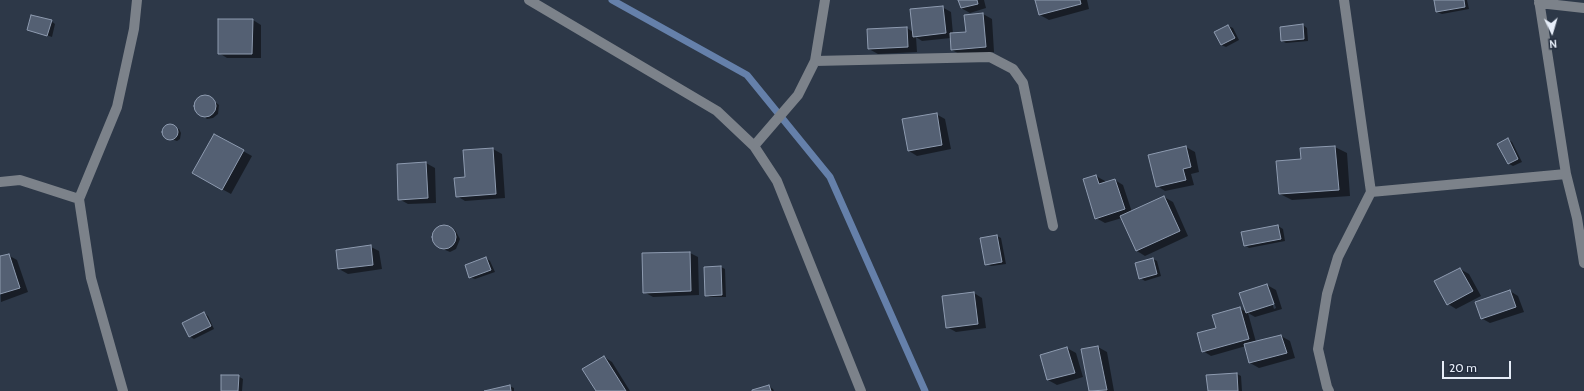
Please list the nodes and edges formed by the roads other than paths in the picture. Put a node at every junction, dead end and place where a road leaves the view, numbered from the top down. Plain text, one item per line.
1 (137, 0) edge
2 (529, 0) edge
3 (825, 0) edge
4 (1344, 0) edge
5 (1539, 2) edge
6 (1584, 8) edge
7 (815, 61) junction
8 (754, 146) junction
9 (1566, 174) junction
10 (0, 182) edge
11 (1371, 192) junction
12 (79, 199) junction
13 (1581, 218) edge
14 (1053, 226) dead end
15 (1584, 264) edge
16 (123, 391) edge
17 (861, 391) edge
18 (1329, 391) edge

1 - 12 street
2 - 8 street
3 - 7 street
4 - 11 street
5 - 6 street
5 - 9 street
7 - 8 street
7 - 14 street
8 - 17 street
9 - 11 street
9 - 13 street
10 - 12 street
11 - 18 street
12 - 16 street
13 - 15 street

